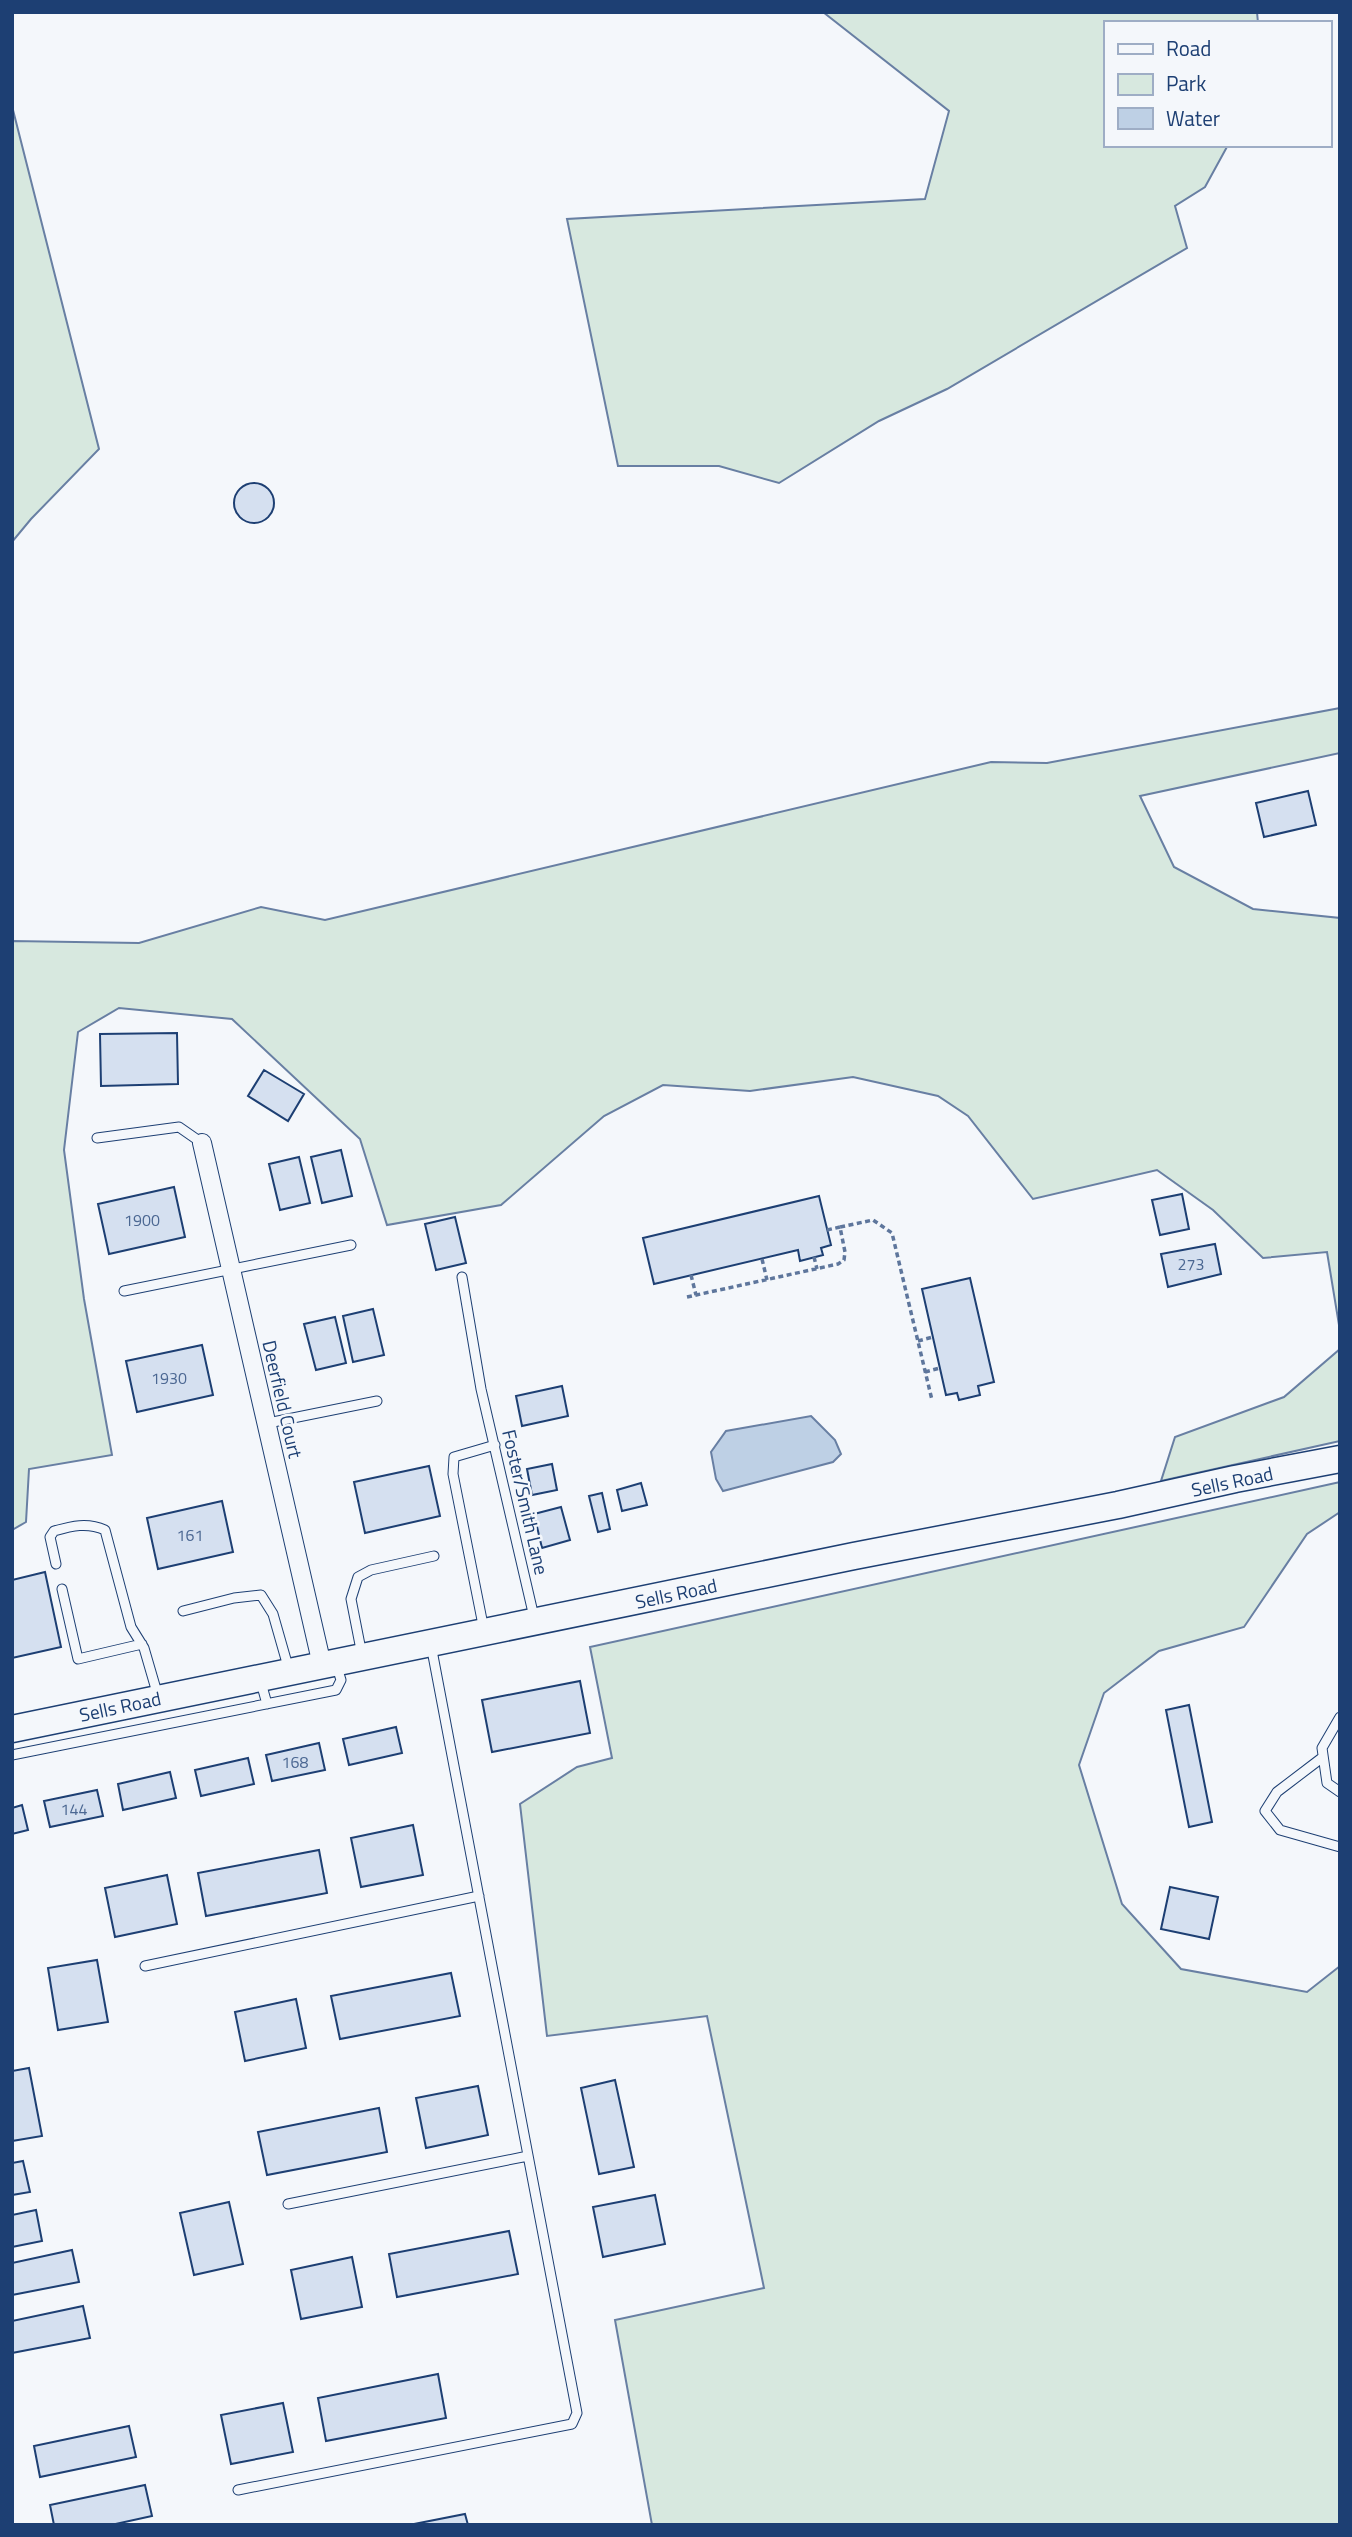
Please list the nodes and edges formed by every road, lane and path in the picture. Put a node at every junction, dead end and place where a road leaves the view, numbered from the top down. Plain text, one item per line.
1 (97, 1138) dead end
2 (202, 1143) joint
3 (841, 1227) junction
4 (827, 1230) dead end
5 (351, 1245) dead end
6 (814, 1258) dead end
7 (762, 1259) dead end
8 (817, 1269) junction
9 (232, 1270) junction
10 (691, 1275) dead end
11 (461, 1277) dead end
12 (766, 1280) junction
13 (124, 1291) dead end
14 (696, 1295) junction
15 (687, 1297) dead end
16 (933, 1337) dead end
17 (918, 1341) junction
18 (940, 1368) dead end
19 (925, 1372) junction
20 (932, 1400) dead end
21 (377, 1401) dead end
22 (268, 1423) junction
23 (495, 1445) junction
24 (1340, 1459) edge
25 (435, 1556) dead end
26 (56, 1564) dead end
27 (62, 1589) dead end
28 (183, 1611) dead end
29 (535, 1623) junction
30 (485, 1632) junction
31 (431, 1643) junction
32 (142, 1644) junction
33 (362, 1657) junction
34 (329, 1664) junction
35 (290, 1671) junction
36 (259, 1677) junction
37 (187, 1692) junction
38 (158, 1698) junction
39 (267, 1704) junction
40 (110, 1708) junction
41 (1340, 1717) edge
42 (193, 1718) junction
43 (30, 1734) edge
44 (117, 1734) junction
45 (12, 1755) edge
46 (1323, 1757) junction
47 (1340, 1792) edge
48 (1340, 1847) edge
49 (479, 1896) junction
50 (145, 1966) dead end
51 (528, 2156) junction
52 (288, 2204) dead end
53 (238, 2490) dead end

1 - 2 lane
2 - 9 street, Deerfield Court
3 - 4 path
3 - 8 path
3 - 17 path
5 - 9 lane
6 - 8 path
7 - 12 path
8 - 12 path
9 - 13 lane
9 - 22 street, Deerfield Court
10 - 14 path
11 - 23 lane, Foster/Smith Lane
12 - 14 path
14 - 15 path
16 - 17 path
17 - 19 path
18 - 19 path
19 - 20 path
21 - 22 lane
22 - 34 street, Deerfield Court
23 - 29 lane, Foster/Smith Lane
23 - 30 lane
24 - 29 street, Sells Road
25 - 33 lane
26 - 32 lane
27 - 32 lane
28 - 35 lane
29 - 30 street, Sells Road
30 - 31 street, Sells Road
31 - 33 street, Sells Road
31 - 49 lane
32 - 38 lane
33 - 34 street, Sells Road
34 - 35 street, Sells Road
34 - 39 lane
35 - 36 street, Sells Road
36 - 37 street, Sells Road
36 - 39 lane
37 - 38 street, Sells Road
37 - 42 lane
38 - 40 street, Sells Road
39 - 42 lane
40 - 43 street, Sells Road
40 - 44 lane
41 - 46 lane
42 - 44 lane
43 - 44 lane
43 - 45 lane
46 - 47 lane
46 - 48 lane
49 - 50 lane
49 - 51 lane
51 - 52 lane
51 - 53 lane

